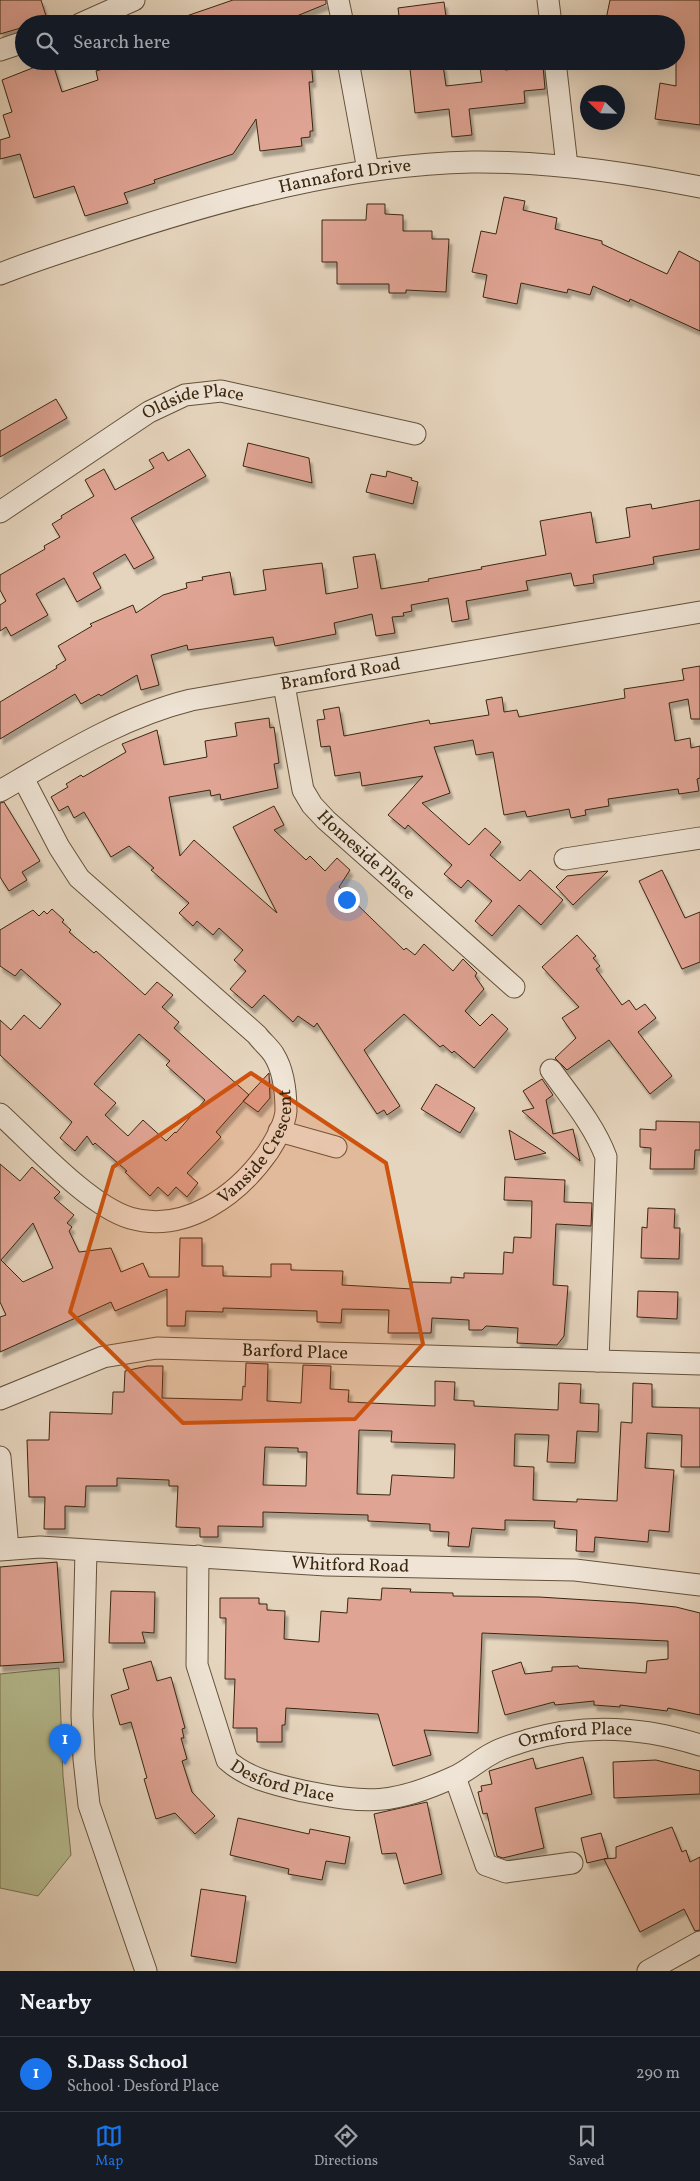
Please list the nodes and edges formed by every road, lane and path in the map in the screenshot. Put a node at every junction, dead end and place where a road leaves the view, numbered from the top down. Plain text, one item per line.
1 (134, 0) edge
2 (338, 0) edge
3 (548, 0) edge
4 (100, 15) edge
5 (341, 15) edge
6 (550, 15) edge
7 (15, 45) edge
8 (0, 50) edge
9 (350, 70) edge
10 (556, 70) edge
11 (567, 166) junction
12 (368, 170) junction
13 (700, 187) edge
14 (0, 274) edge
15 (415, 434) dead end
16 (0, 512) edge
17 (700, 612) edge
18 (284, 685) junction
19 (23, 778) junction
20 (0, 791) edge
21 (700, 838) edge
22 (565, 859) dead end
23 (514, 987) dead end
24 (551, 1070) dead end
25 (0, 1114) edge
26 (279, 1131) junction
27 (336, 1146) dead end
28 (598, 1361) junction
29 (700, 1364) edge
30 (0, 1399) edge
31 (0, 1457) edge
32 (4, 1550) edge
33 (86, 1551) junction
34 (198, 1556) junction
35 (700, 1585) edge
36 (700, 1745) edge
37 (456, 1777) junction
38 (572, 1863) dead end
39 (700, 1942) edge
40 (146, 1971) edge
41 (648, 1971) edge

1 - 4 street
2 - 5 street
3 - 6 street
7 - 8 street
9 - 12 street
10 - 11 street
11 - 12 street, Hannaford Drive
11 - 13 street, Hannaford Drive
12 - 14 street, Hannaford Drive
15 - 16 street, Oldside Place
17 - 18 street, Bramford Road
18 - 19 street, Bramford Road
18 - 23 street, Homeside Place
19 - 20 street, Bramford Road
19 - 26 street, Vanside Crescent
21 - 22 street
24 - 28 street
25 - 26 street, Vanside Crescent
26 - 27 street
28 - 29 street, Barford Place
28 - 30 street, Barford Place
31 - 32 street
32 - 33 street, Whitford Road
33 - 34 street, Whitford Road
33 - 40 street
34 - 35 street, Whitford Road
34 - 37 street, Desford Place
36 - 37 street, Ormford Place
37 - 38 street
39 - 41 street

